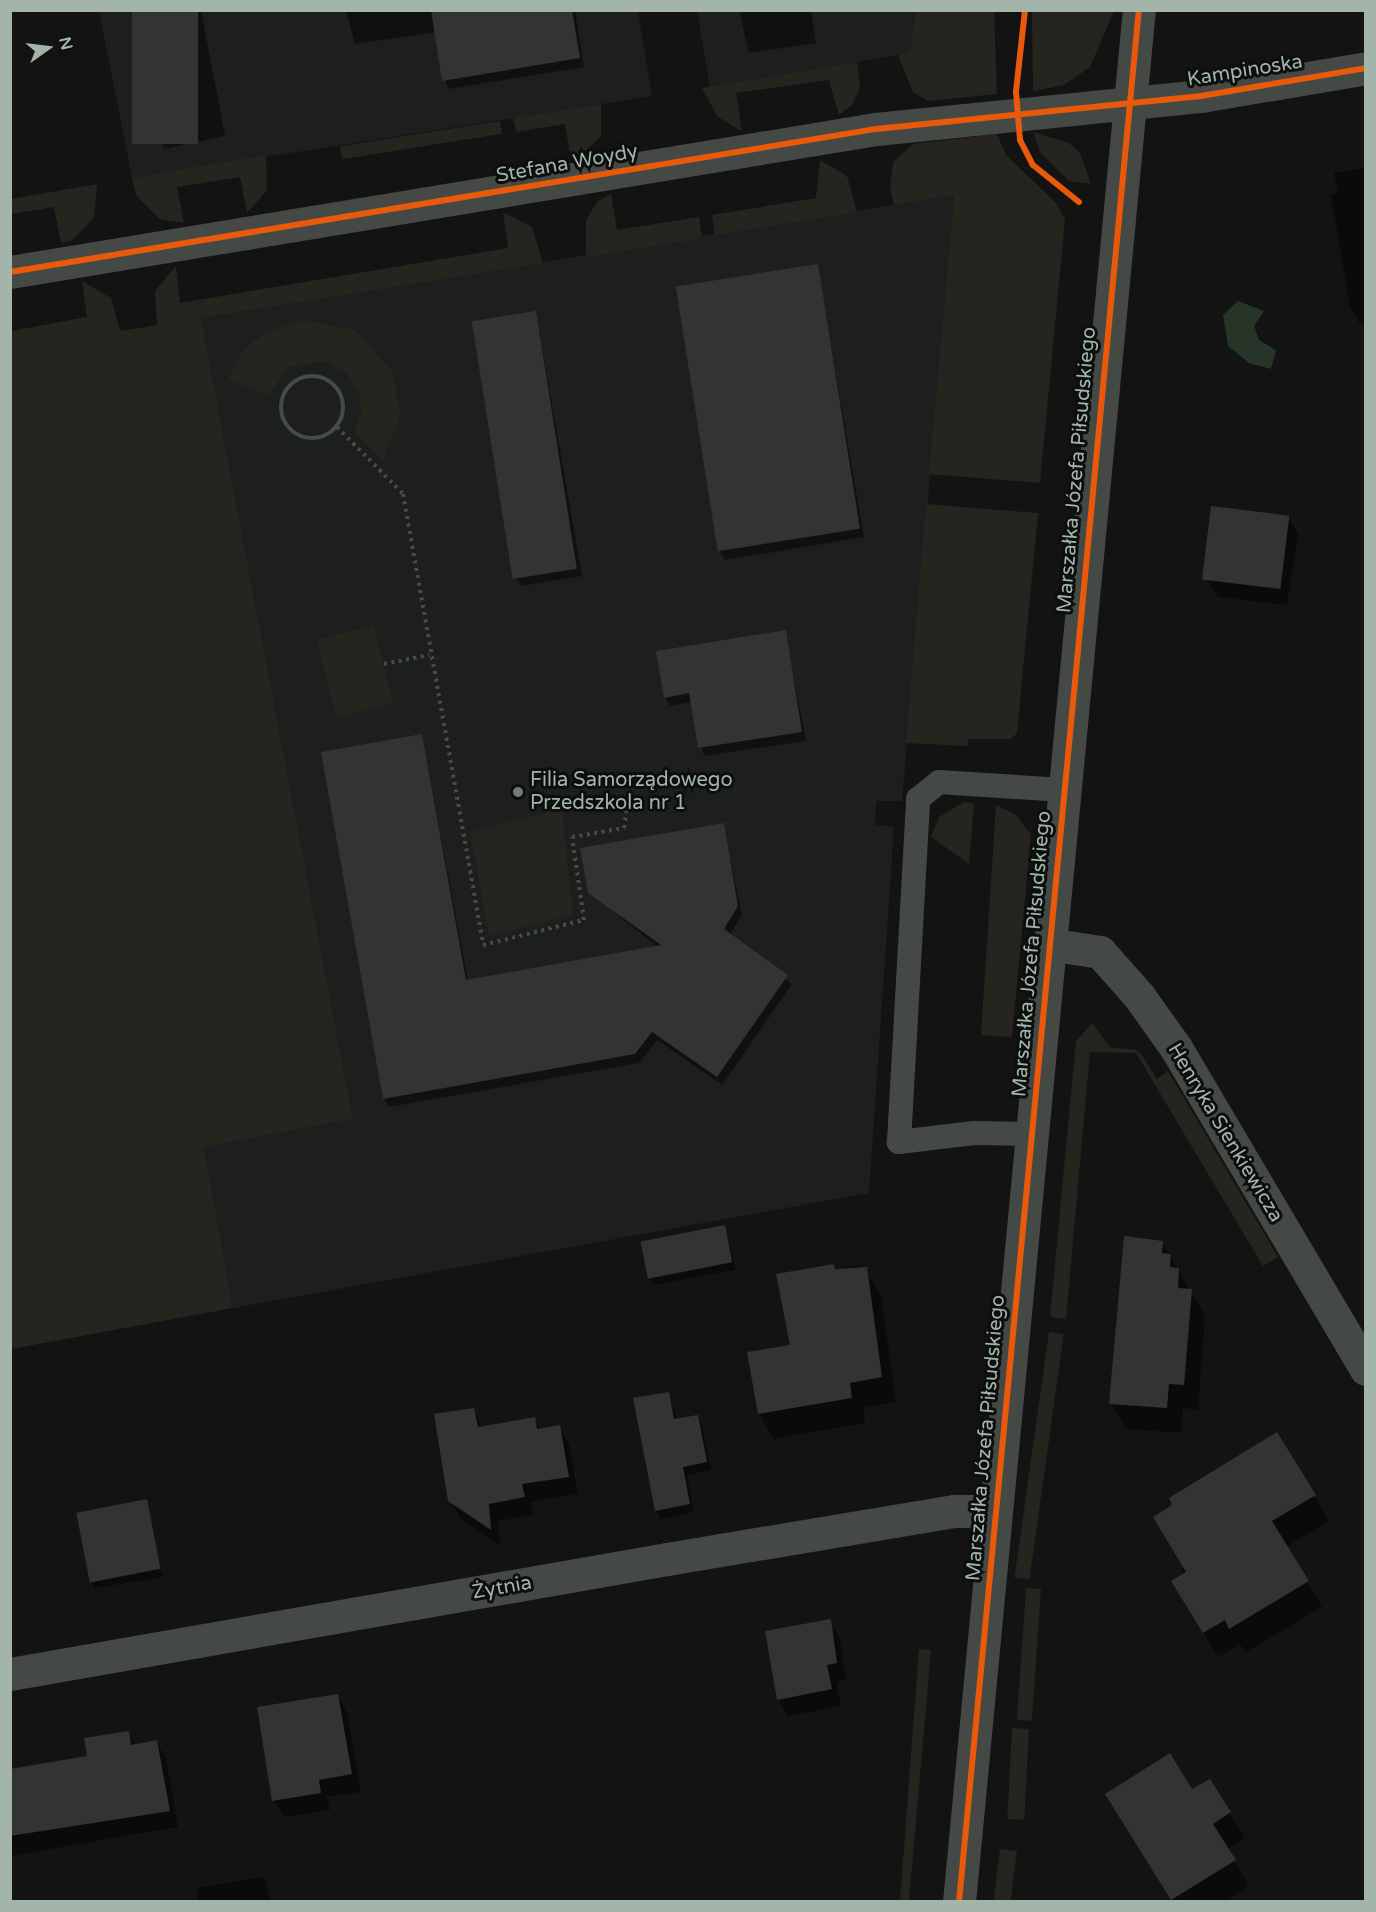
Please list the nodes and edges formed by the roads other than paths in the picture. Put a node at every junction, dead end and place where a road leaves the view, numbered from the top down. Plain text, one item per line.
1 (1139, 10) edge
2 (1365, 68) edge
3 (1130, 102) junction
4 (10, 272) edge
5 (1064, 790) junction
6 (1048, 944) junction
7 (1031, 1134) junction
8 (1365, 1369) edge
9 (995, 1512) junction
10 (10, 1674) edge
11 (959, 1902) edge

1 - 3 street, Marszałka Józefa Piłsudskiego
2 - 3 street, Kampinoska
3 - 4 street, Stefana Woydy
3 - 5 street, Marszałka Józefa Piłsudskiego
5 - 6 street, Marszałka Józefa Piłsudskiego
5 - 7 lane
6 - 7 street, Marszałka Józefa Piłsudskiego
6 - 8 street, Henryka Sienkiewicza
7 - 9 street, Marszałka Józefa Piłsudskiego
9 - 10 street, Żytnia
9 - 11 street, Marszałka Józefa Piłsudskiego

